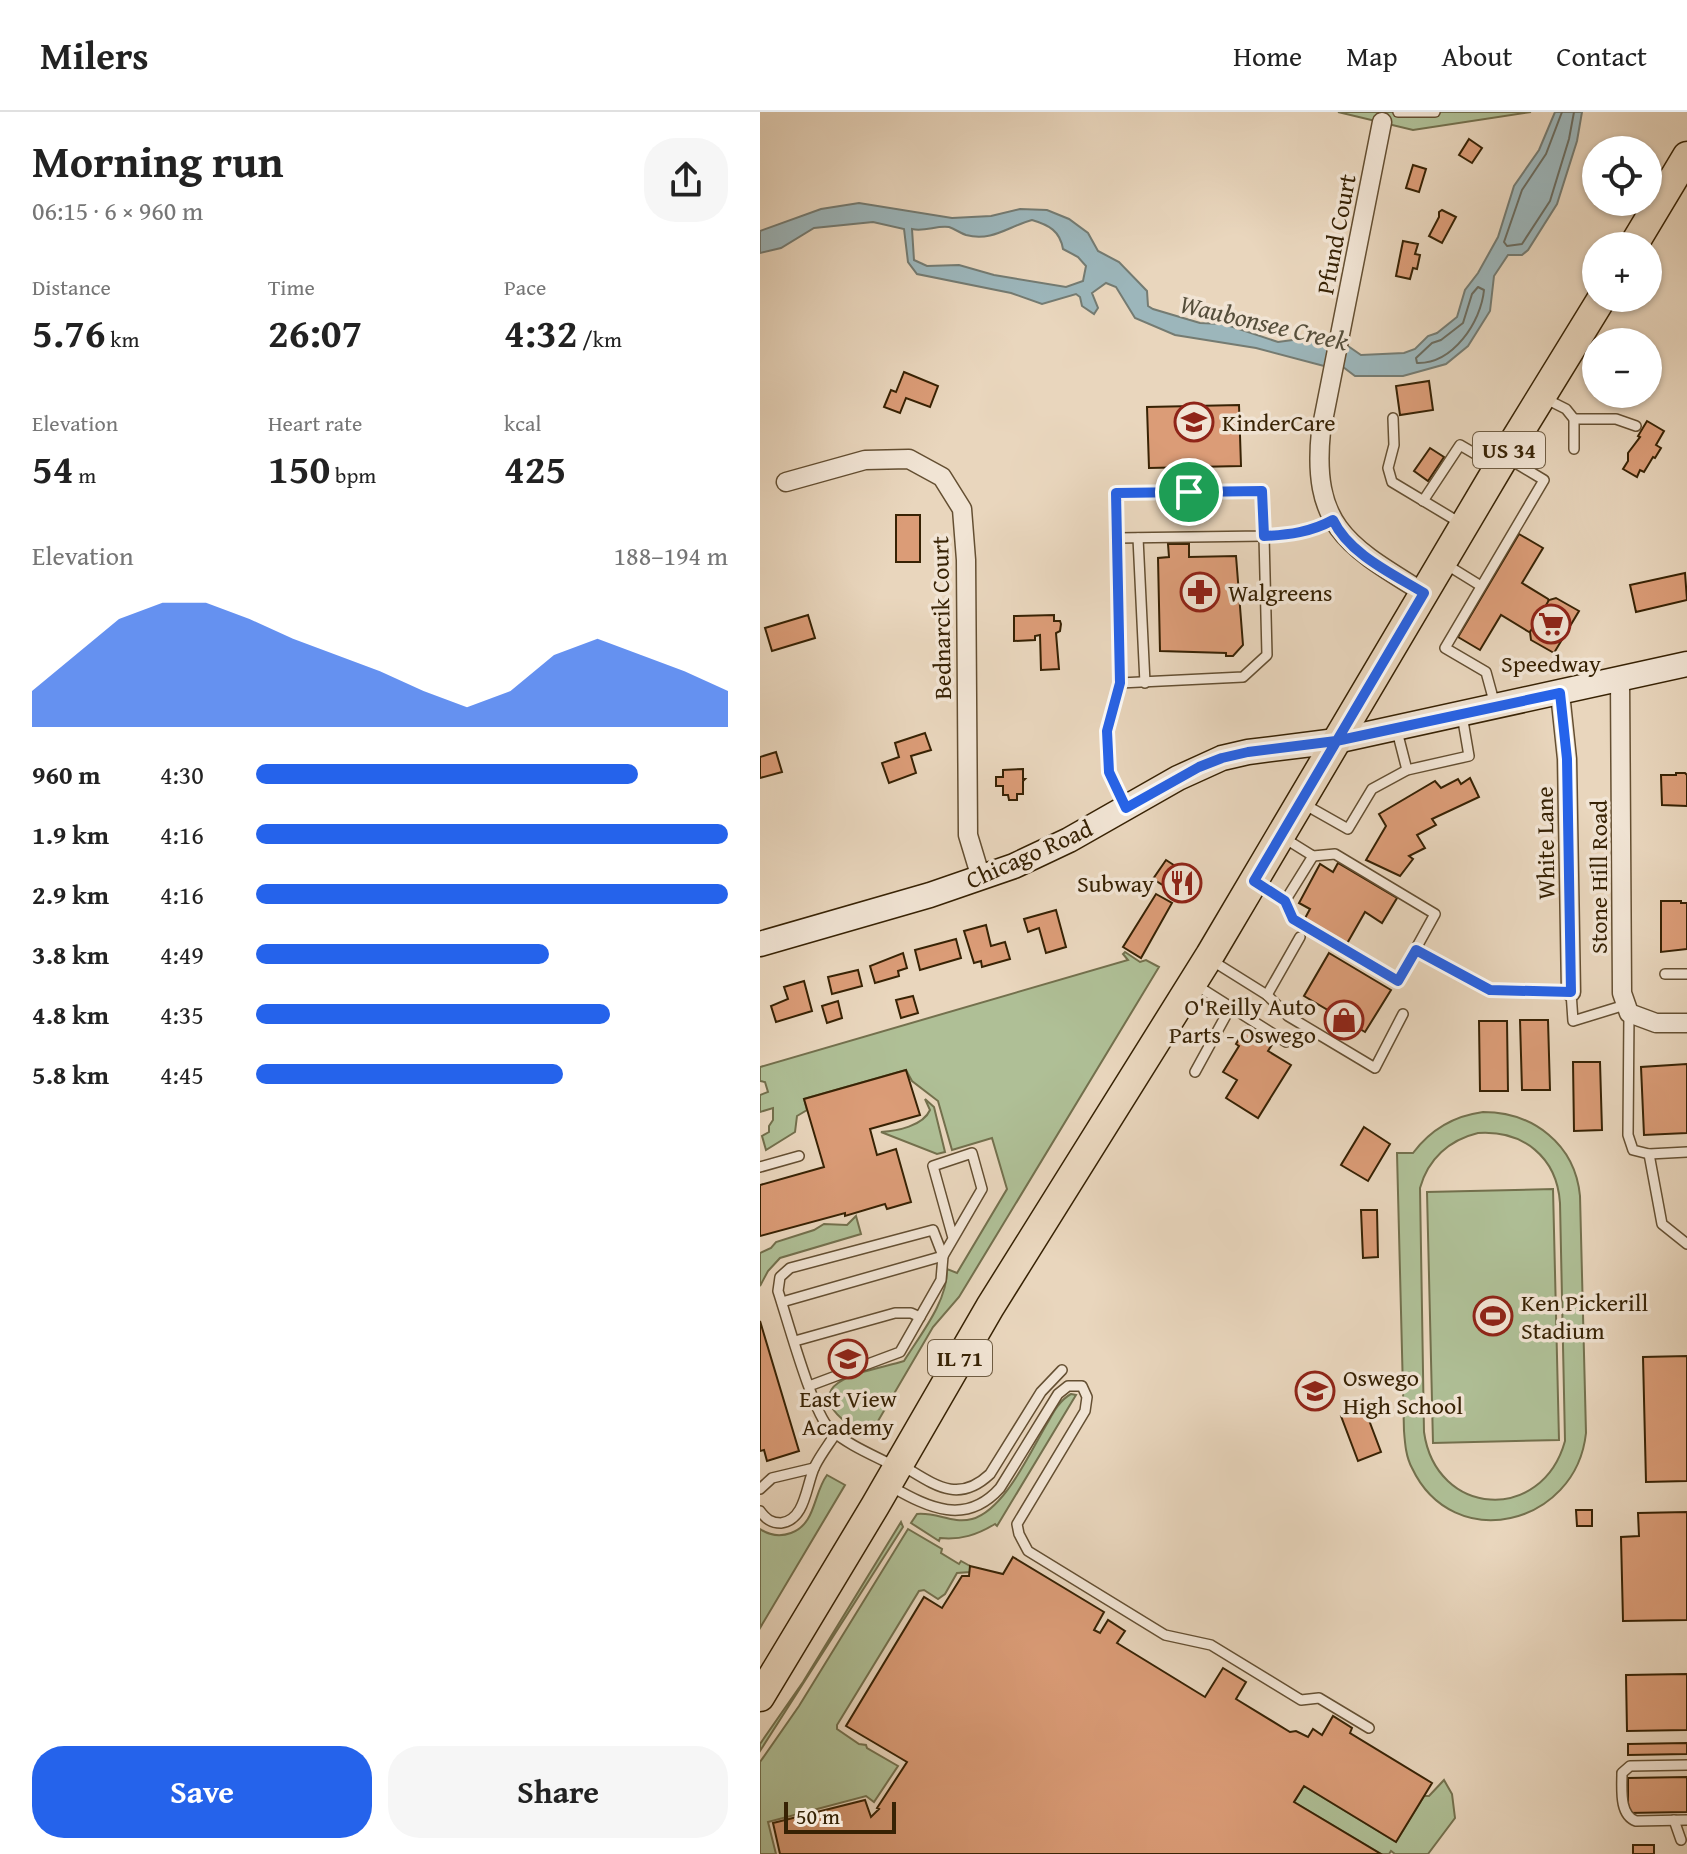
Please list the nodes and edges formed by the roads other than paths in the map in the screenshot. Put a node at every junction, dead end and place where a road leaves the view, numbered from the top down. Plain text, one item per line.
1 (1435, 112) edge
2 (1388, 115) edge
3 (1687, 156) edge
4 (1641, 232) edge
5 (1594, 312) edge
6 (1542, 397) junction
7 (1393, 418) dead end
8 (1574, 419) junction
9 (1636, 426) dead end
10 (1574, 449) dead end
11 (1502, 462) junction
12 (786, 482) dead end
13 (1423, 501) junction
14 (1333, 520) junction
15 (1465, 525) junction
16 (1264, 536) junction
17 (1117, 538) junction
18 (1138, 538) junction
19 (1442, 562) junction
20 (1481, 586) junction
21 (1424, 593) junction
22 (1687, 664) edge
23 (1620, 679) junction
24 (1120, 683) junction
25 (1145, 683) junction
26 (1560, 693) junction
27 (1496, 708) junction
28 (1462, 715) junction
29 (1396, 729) junction
30 (1336, 741) junction
31 (1407, 770) junction
32 (1301, 802) junction
33 (1126, 808) junction
34 (1282, 836) junction
35 (1313, 856) junction
36 (981, 878) junction
37 (1254, 881) junction
38 (1285, 901) junction
39 (1300, 937) dead end
40 (760, 944) edge
41 (1416, 950) junction
42 (1208, 958) junction
43 (1665, 974) dead end
44 (1687, 974) edge
45 (1193, 983) junction
46 (1571, 992) junction
47 (1267, 995) junction
48 (1230, 1008) junction
49 (1627, 1009) junction
50 (1403, 1014) dead end
51 (1687, 1023) edge
52 (1286, 1042) dead end
53 (1195, 1072) dead end
54 (1687, 1152) edge
55 (1649, 1154) junction
56 (799, 1156) dead end
57 (760, 1167) edge
58 (953, 1238) junction
59 (1687, 1244) edge
60 (943, 1256) junction
61 (782, 1302) junction
62 (920, 1317) junction
63 (795, 1341) junction
64 (1062, 1370) dead end
65 (809, 1386) junction
66 (836, 1433) junction
67 (814, 1468) junction
68 (895, 1472) junction
69 (760, 1489) edge
70 (761, 1514) edge
71 (760, 1697) edge
72 (1369, 1728) dead end
73 (1687, 1765) edge
74 (1674, 1820) junction
75 (1687, 1820) edge
76 (1684, 1840) edge
77 (1681, 1854) edge

1 - 2 lane
2 - 14 street, Pfund Court
3 - 4 main road
5 - 6 main road, US 34
6 - 8 lane
6 - 11 main road, US 34
7 - 13 lane
8 - 9 lane
8 - 10 lane
11 - 13 lane
11 - 15 main road, US 34
11 - 20 lane
12 - 36 street, Bednarcik Court
13 - 15 lane
14 - 16 lane
14 - 21 street, Pfund Court
15 - 19 main road, US 34
16 - 17 lane
16 - 18 lane
16 - 25 lane
17 - 18 lane
17 - 24 lane
18 - 25 lane
19 - 20 lane
19 - 21 main road, US 34
20 - 27 lane
21 - 30 main road, US 34
22 - 23 main road, Chicago Road
23 - 26 main road, Chicago Road
23 - 49 street, Stone Hill Road
24 - 25 lane
24 - 33 lane
26 - 27 main road, Chicago Road
26 - 46 street, White Lane
27 - 28 main road, Chicago Road
28 - 29 main road, Chicago Road
28 - 31 lane
29 - 30 main road, Chicago Road
29 - 31 lane
30 - 32 main road, IL 71
30 - 33 main road, Chicago Road
31 - 32 lane
32 - 34 main road, IL 71
33 - 36 main road, Chicago Road
34 - 35 lane
34 - 37 main road, IL 71
35 - 38 lane
35 - 41 lane
36 - 40 main road, Chicago Road
37 - 38 lane
37 - 42 main road, IL 71
38 - 41 lane
39 - 47 lane
41 - 46 lane
42 - 45 main road, IL 71
42 - 47 lane
43 - 44 lane
45 - 48 lane
45 - 68 main road, IL 71
46 - 49 lane
47 - 50 lane
48 - 52 lane
48 - 53 lane
49 - 51 street
49 - 55 lane
54 - 55 lane
55 - 59 lane
56 - 57 lane
58 - 58 lane
58 - 60 lane
60 - 61 lane
60 - 61 lane
60 - 62 lane
61 - 63 lane
62 - 63 lane
62 - 65 lane
63 - 65 lane
64 - 68 lane
65 - 66 lane
66 - 67 lane
66 - 68 lane
67 - 69 lane
67 - 70 lane
68 - 71 main road, IL 71
68 - 72 lane
73 - 74 lane
74 - 75 lane
74 - 76 lane
76 - 77 lane

